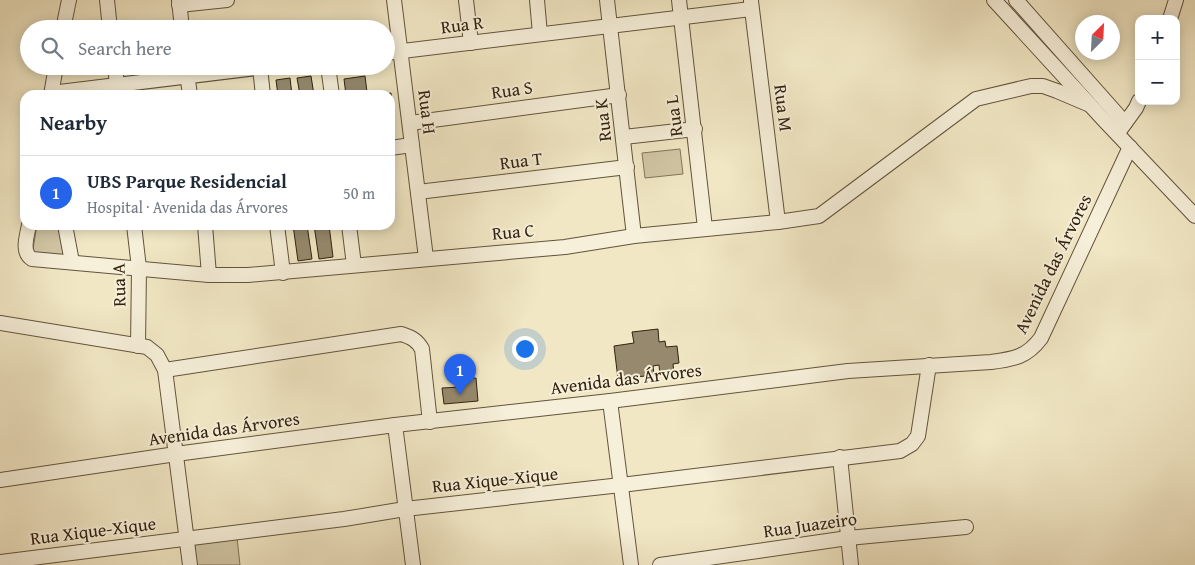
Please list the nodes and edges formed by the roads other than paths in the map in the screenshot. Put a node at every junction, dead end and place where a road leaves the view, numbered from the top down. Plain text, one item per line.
1 (69, 0) edge
2 (106, 0) edge
3 (227, 0) edge
4 (394, 0) edge
5 (466, 0) edge
6 (537, 0) edge
7 (607, 0) edge
8 (679, 0) edge
9 (994, 0) edge
10 (1016, 0) edge
11 (1176, 0) edge
12 (179, 3) edge
13 (751, 5) edge
14 (1171, 15) edge
15 (681, 18) junction
16 (65, 20) edge
17 (109, 20) edge
18 (181, 20) edge
19 (394, 20) edge
20 (610, 26) junction
21 (540, 34) junction
22 (471, 43) junction
23 (395, 52) edge
24 (395, 60) edge
25 (54, 75) edge
26 (116, 75) edge
27 (172, 75) edge
28 (188, 75) edge
29 (265, 75) edge
30 (329, 75) edge
31 (52, 90) edge
32 (118, 90) edge
33 (189, 90) edge
34 (264, 90) edge
35 (331, 90) edge
36 (619, 95) junction
37 (1090, 105) junction
38 (1137, 105) edge
39 (410, 123) junction
40 (695, 129) junction
41 (1121, 129) junction
42 (624, 136) junction
43 (412, 145) junction
44 (395, 147) edge
45 (1130, 147) junction
46 (627, 166) junction
47 (418, 192) junction
48 (1195, 216) edge
49 (778, 222) junction
50 (706, 228) junction
51 (28, 230) edge
52 (66, 230) edge
53 (135, 230) edge
54 (206, 230) edge
55 (279, 230) edge
56 (350, 230) edge
57 (634, 236) junction
58 (426, 258) junction
59 (72, 262) junction
60 (354, 265) junction
61 (139, 268) junction
62 (283, 273) junction
63 (210, 274) junction
64 (0, 324) edge
65 (138, 346) junction
66 (929, 365) junction
67 (165, 370) junction
68 (610, 401) junction
69 (430, 422) junction
70 (395, 425) junction
71 (176, 454) junction
72 (840, 457) junction
73 (0, 480) edge
74 (621, 485) junction
75 (405, 509) junction
76 (966, 527) dead end
77 (187, 538) junction
78 (848, 538) junction
79 (0, 562) edge
80 (190, 565) edge
81 (413, 565) edge
82 (631, 565) edge
83 (660, 565) edge
84 (851, 565) edge

1 - 16 street
2 - 17 street
3 - 12 street
4 - 19 street, Rua H
5 - 22 street
6 - 21 street
7 - 20 street, Rua K
8 - 15 street, Rua L
9 - 37 street
10 - 41 street
11 - 14 street
12 - 18 street
13 - 15 street, Rua R
13 - 49 street, Rua M
15 - 20 street, Rua R
15 - 40 street, Rua L
20 - 21 street, Rua R
20 - 36 street, Rua K
21 - 22 street, Rua R
22 - 23 street, Rua R
24 - 39 street, Rua H
25 - 31 street
26 - 32 street
27 - 32 street
28 - 33 street
29 - 34 street
30 - 35 street
36 - 39 street, Rua S
36 - 42 street, Rua K
37 - 41 street
37 - 49 street, Rua C
38 - 41 street
39 - 43 street, Rua H
40 - 42 street
40 - 50 street, Rua L
41 - 45 street
42 - 46 street, Rua K
43 - 44 street
43 - 47 street, Rua H
45 - 48 street
45 - 66 street, Avenida das Árvores
46 - 47 street, Rua T
46 - 57 street, Rua K
47 - 58 street, Rua H
49 - 50 street, Rua C
50 - 57 street, Rua C
51 - 59 street, Rua C
52 - 59 street
53 - 61 street, Rua A
54 - 63 street
55 - 62 street
56 - 60 street
57 - 58 street, Rua C
58 - 60 street, Rua C
59 - 61 street, Rua C
60 - 62 street, Rua C
61 - 63 street, Rua C
61 - 65 street, Rua A
62 - 63 street, Rua C
64 - 65 street
65 - 67 street
66 - 68 street, Avenida das Árvores
66 - 72 street, Rua Xique-Xique
67 - 69 street
67 - 71 street
68 - 69 street, Avenida das Árvores
68 - 74 street
69 - 70 street, Avenida das Árvores
70 - 71 street, Avenida das Árvores
70 - 75 street
71 - 73 street, Avenida das Árvores
71 - 77 street
72 - 74 street, Rua Xique-Xique
72 - 78 street
74 - 75 street, Rua Xique-Xique
74 - 82 street
75 - 77 street, Rua Xique-Xique
75 - 81 street
76 - 78 street, Rua Juazeiro
77 - 79 street, Rua Xique-Xique
77 - 80 street
78 - 83 street, Rua Juazeiro
78 - 84 street

